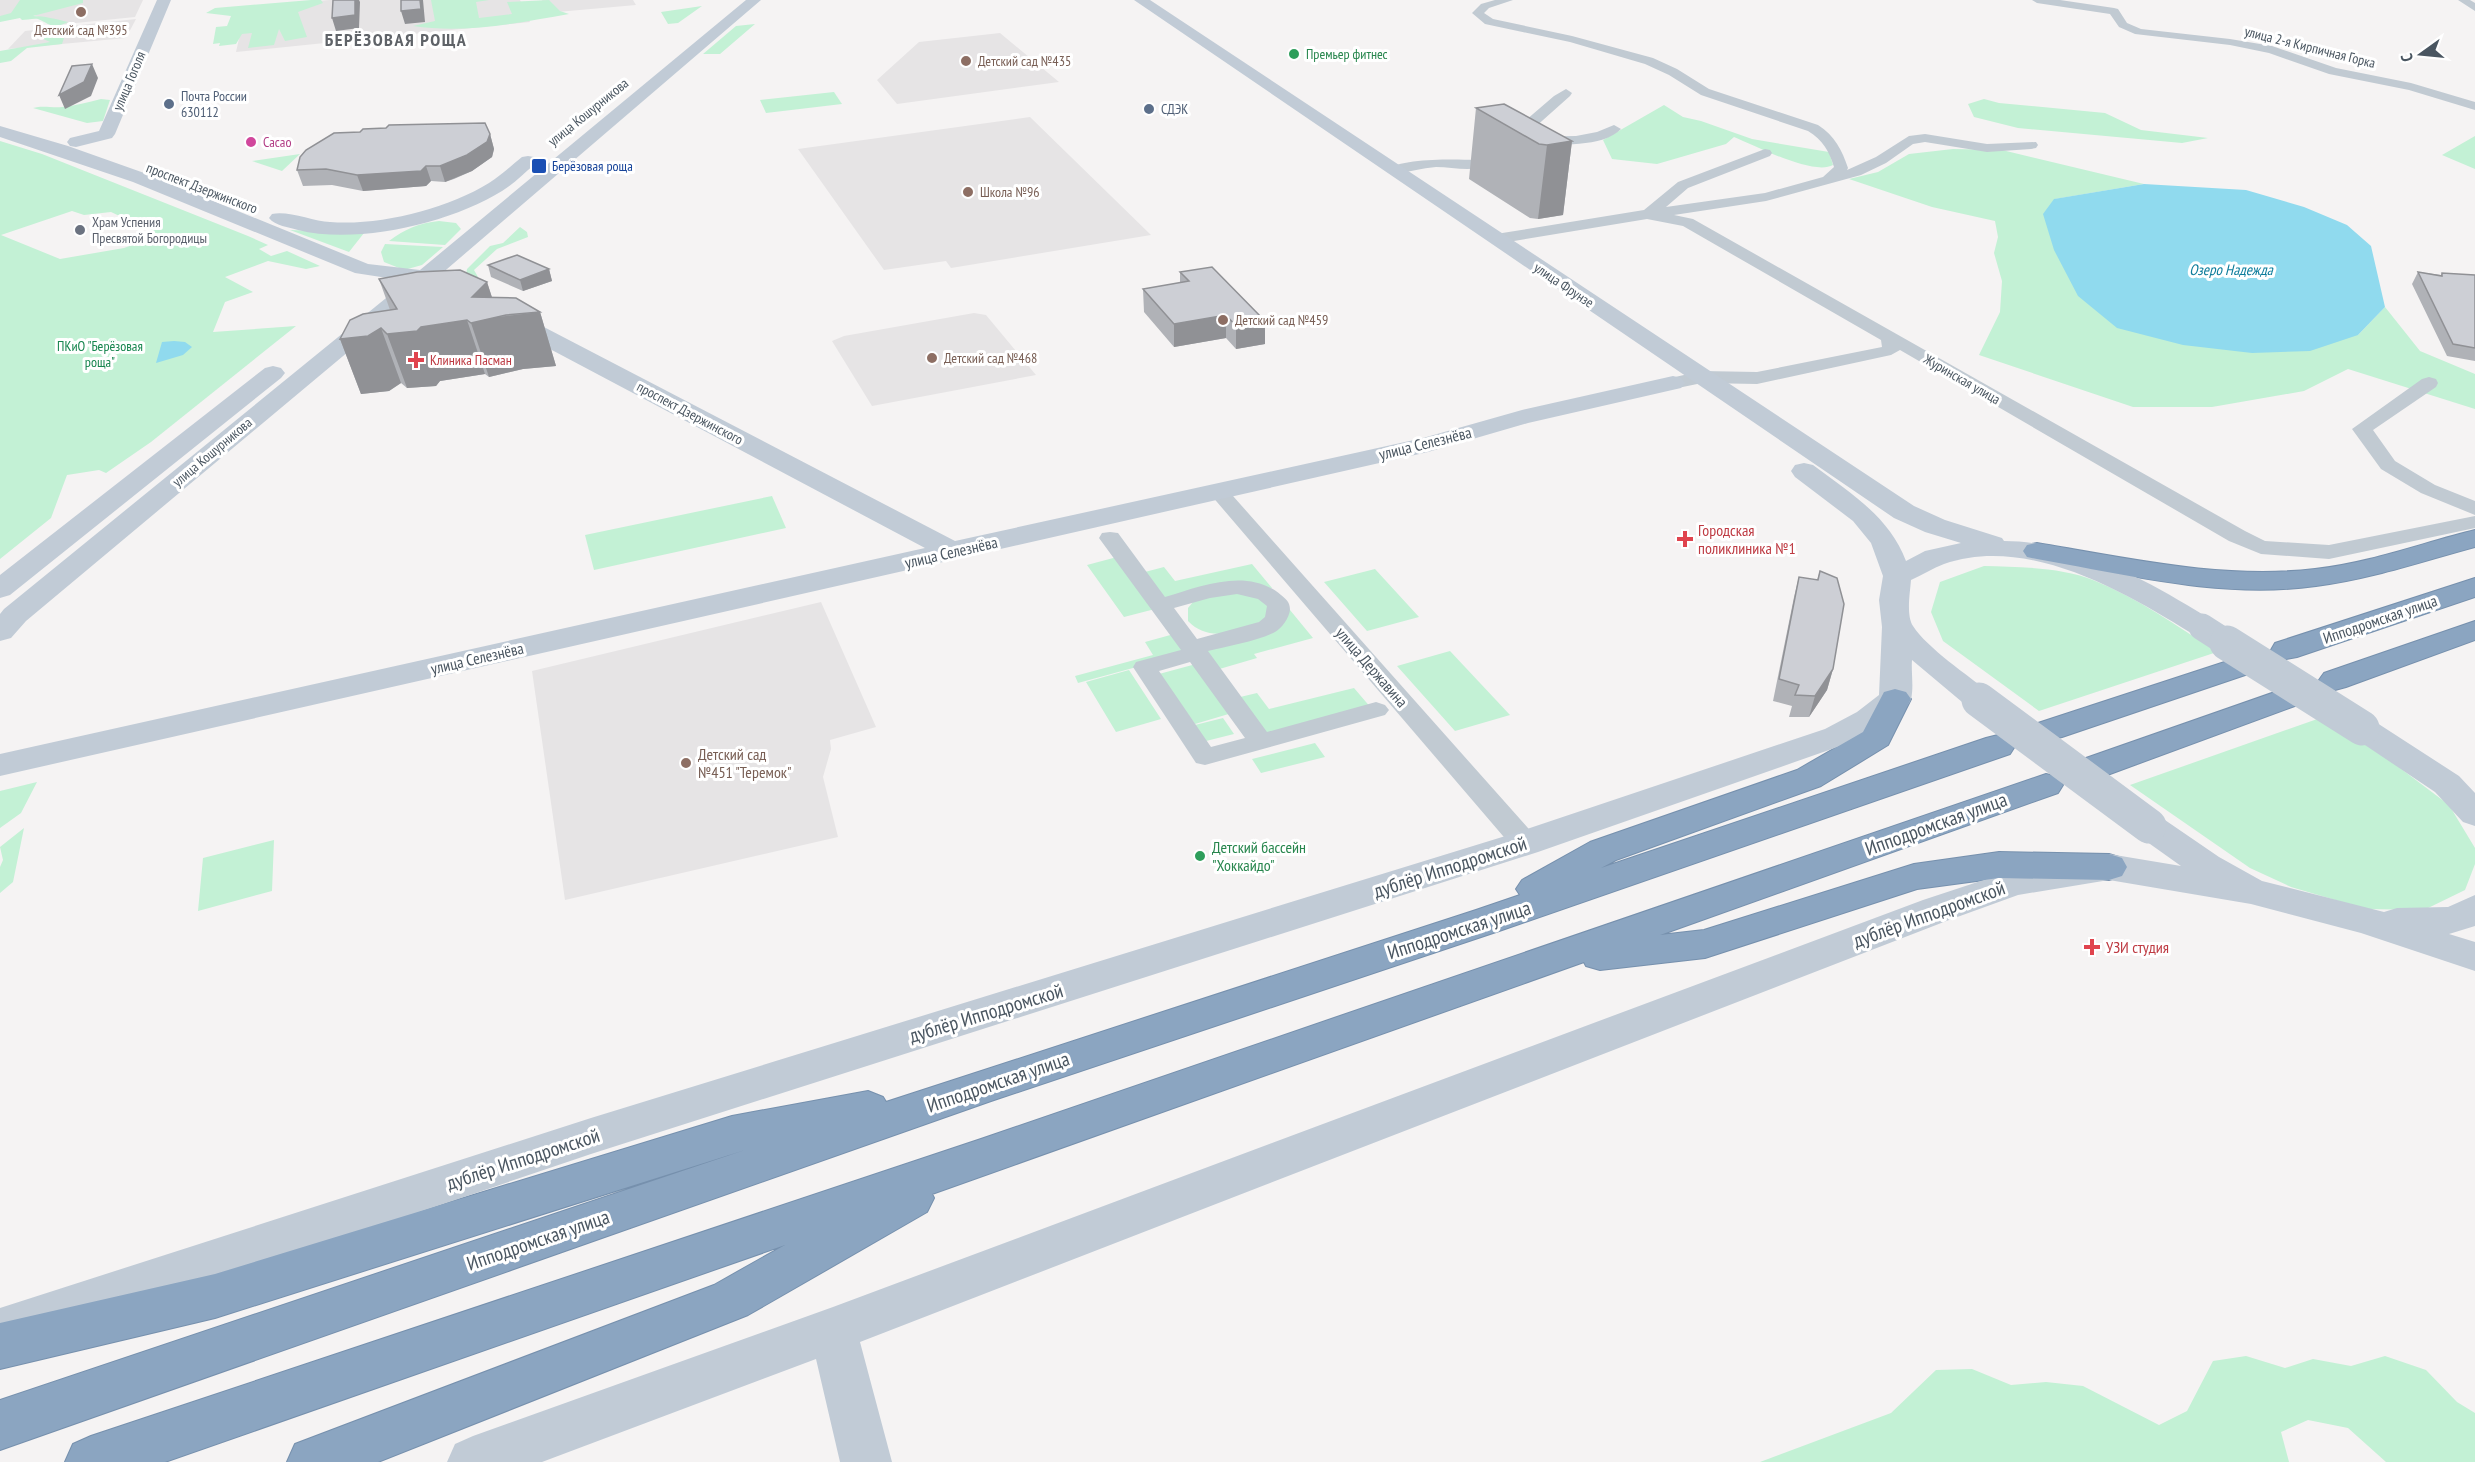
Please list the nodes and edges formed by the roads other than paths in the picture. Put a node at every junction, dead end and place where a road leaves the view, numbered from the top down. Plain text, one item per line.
1 (164, 0) edge
2 (754, 0) edge
3 (1508, 0) edge
4 (2037, 0) edge
5 (2463, 0) edge
6 (1133, 3) edge
7 (2475, 8) edge
8 (1200, 48) junction
9 (1254, 75) junction
10 (1232, 78) junction
11 (2379, 80) junction
12 (1566, 93) dead end
13 (2387, 98) dead end
14 (2475, 106) edge
15 (0, 120) edge
16 (1614, 129) dead end
17 (0, 131) edge
18 (76, 142) junction
19 (1509, 142) junction
20 (2031, 145) dead end
21 (543, 149) dead end
22 (1765, 153) dead end
23 (1394, 170) junction
24 (1828, 180) junction
25 (1647, 214) junction
26 (407, 222) junction
27 (483, 227) junction
28 (1496, 239) junction
29 (1499, 264) dead end
30 (362, 269) junction
31 (427, 275) junction
32 (366, 292) dead end
33 (1890, 338) junction
34 (314, 340) dead end
35 (1663, 376) junction
36 (1702, 377) junction
37 (2429, 383) dead end
38 (1218, 491) junction
39 (2475, 509) edge
40 (2475, 522) edge
41 (1110, 538) dead end
42 (2475, 538) edge
43 (1999, 546) junction
44 (2037, 551) junction
45 (954, 552) junction
46 (1898, 576) junction
47 (2475, 587) edge
48 (0, 589) edge
49 (1161, 605) junction
50 (1897, 627) junction
51 (2475, 630) edge
52 (0, 632) edge
53 (2286, 650) dead end
54 (1195, 651) junction
55 (2243, 665) dead end
56 (2335, 680) dead end
57 (2292, 696) dead end
58 (1895, 699) junction
59 (1376, 710) dead end
60 (2050, 730) dead end
61 (1262, 742) junction
62 (1998, 747) dead end
63 (0, 765) edge
64 (2098, 766) dead end
65 (2046, 784) dead end
66 (2475, 814) edge
67 (1525, 843) junction
68 (2109, 867) junction
69 (2251, 891) junction
70 (2475, 909) edge
71 (1489, 920) junction
72 (2368, 921) junction
73 (2475, 957) edge
74 (1541, 962) junction
75 (976, 1089) junction
76 (981, 1158) junction
77 (833, 1330) junction
78 (0, 1331) edge
79 (0, 1346) edge
80 (0, 1425) edge
81 (91, 1462) edge
82 (313, 1462) edge
83 (473, 1462) edge
84 (866, 1462) edge

1 - 18 main road, улица Гоголя
2 - 27 main road, улица Кошурникова
3 - 24 street
4 - 11 street, улица 2-я Кирпичная Горка
5 - 7 street
6 - 8 main road, улица Фрунзе
8 - 9 main road, улица Фрунзе
8 - 10 main road, улица Фрунзе
9 - 10 main road
9 - 23 main road, улица Фрунзе
10 - 29 main road, улица Фрунзе
11 - 13 street
11 - 14 street, улица 2-я Кирпичная Горка
12 - 19 street
15 - 18 main road, проспект Дзержинского
16 - 19 street
17 - 30 main road, проспект Дзержинского
18 - 26 main road, проспект Дзержинского
19 - 23 street
20 - 24 street
21 - 26 main road, улица Кошурникова
22 - 25 street
23 - 28 main road, улица Фрунзе
24 - 25 street
25 - 28 street
25 - 33 street, Журинская улица
26 - 27 main road
26 - 30 main road
27 - 31 main road, улица Кошурникова
28 - 36 main road, улица Фрунзе
30 - 31 main road, проспект Дзержинского
30 - 32 main road
31 - 45 main road, проспект Дзержинского
31 - 52 main road, улица Кошурникова
33 - 36 street, улица Селезнёва
33 - 40 street, Журинская улица
34 - 48 main road, улица Кошурникова
35 - 36 street, улица Селезнёва
35 - 38 main road, улица Селезнёва
35 - 46 main road
36 - 43 main road, улица Фрунзе
37 - 39 street
38 - 45 main road, улица Селезнёва
38 - 67 street, улица Державина
41 - 49 street
42 - 44 highway
43 - 44 main road
43 - 46 main road
44 - 66 main road, bridge
45 - 63 main road, улица Селезнёва
46 - 50 main road
47 - 53 highway, Ипподромская улица
49 - 54 street
49 - 54 street
50 - 58 main road
50 - 69 main road, bridge
51 - 56 highway
54 - 61 street
54 - 61 street
55 - 60 highway
57 - 64 highway
58 - 67 main road, дублёр Ипподромской
58 - 71 highway
59 - 61 street
62 - 71 highway, Ипподромская улица
65 - 74 highway, Ипподромская улица
67 - 78 main road, дублёр Ипподромской
68 - 69 main road, дублёр Ипподромской
68 - 74 highway
68 - 77 main road, дублёр Ипподромской
69 - 72 main road
70 - 72 main road
71 - 75 highway, Ипподромская улица
72 - 73 main road
74 - 76 highway, Ипподромская улица
75 - 79 highway
75 - 80 highway, Ипподромская улица
76 - 81 highway, Ипподромская улица
76 - 82 highway
77 - 83 main road, дублёр Ипподромской
77 - 84 main road

